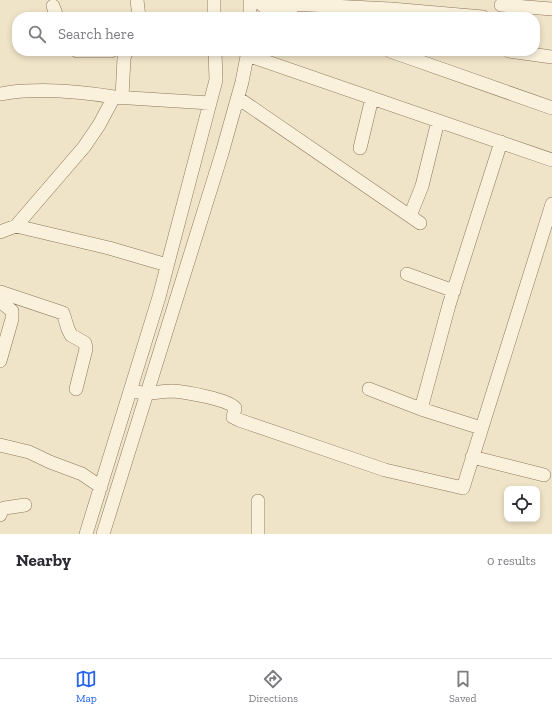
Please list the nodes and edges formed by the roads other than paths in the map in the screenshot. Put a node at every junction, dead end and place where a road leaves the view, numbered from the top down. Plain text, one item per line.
1 (137, 0) edge
2 (214, 0) edge
3 (250, 1) edge
4 (501, 7) edge
5 (552, 9) edge
6 (138, 12) edge
7 (214, 12) edge
8 (250, 12) edge
9 (280, 12) edge
10 (426, 12) edge
11 (540, 55) edge
12 (125, 56) edge
13 (215, 56) edge
14 (246, 56) edge
15 (255, 56) edge
16 (404, 56) edge
17 (552, 57) edge
18 (0, 94) edge
19 (118, 97) junction
20 (238, 98) junction
21 (372, 98) junction
22 (210, 103) junction
23 (552, 108) edge
24 (438, 121) junction
25 (501, 142) junction
26 (360, 148) dead end
27 (552, 160) edge
28 (552, 204) edge
29 (16, 226) junction
30 (0, 232) edge
31 (167, 265) junction
32 (407, 274) dead end
33 (454, 291) junction
34 (0, 292) edge
35 (0, 301) edge
36 (0, 361) edge
37 (76, 389) dead end
38 (369, 389) dead end
39 (130, 391) junction
40 (146, 393) junction
41 (421, 409) junction
42 (481, 428) junction
43 (0, 445) edge
44 (472, 457) junction
45 (544, 475) dead end
46 (101, 487) junction
47 (258, 501) dead end
48 (25, 505) dead end
49 (0, 515) edge
50 (86, 534) edge
51 (102, 534) edge
52 (258, 534) edge

1 - 6 street
2 - 7 street
3 - 8 street
3 - 9 street
3 - 10 street
4 - 5 street
11 - 17 street
12 - 19 street
13 - 22 street
14 - 20 street
15 - 21 street
16 - 23 street
18 - 19 street
19 - 22 street
19 - 29 street
20 - 24 street
20 - 40 street
21 - 24 street
21 - 26 street
22 - 31 street
24 - 25 street
25 - 27 street
25 - 33 street
28 - 42 street
29 - 30 street
29 - 31 street
31 - 39 street
32 - 33 street
33 - 41 street
34 - 37 street
35 - 36 street
38 - 41 street
39 - 40 street
39 - 46 street
40 - 44 street
40 - 51 street
41 - 42 street
42 - 44 street
43 - 46 street
44 - 45 street
46 - 50 street
47 - 52 street
48 - 49 street

